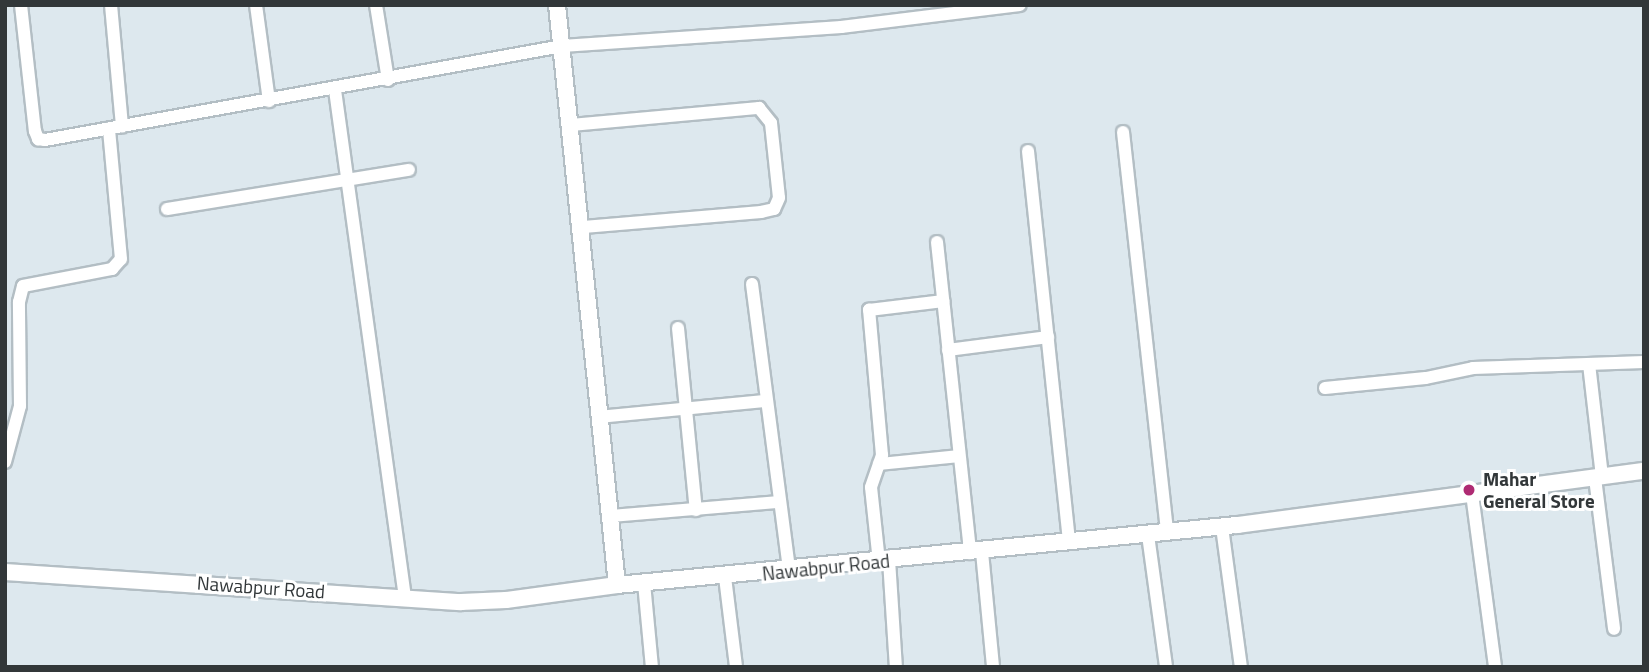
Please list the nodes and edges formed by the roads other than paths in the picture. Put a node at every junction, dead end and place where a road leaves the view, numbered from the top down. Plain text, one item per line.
1 (21, 5) edge
2 (111, 5) edge
3 (256, 5) edge
4 (376, 5) edge
5 (557, 5) edge
6 (1020, 5) edge
7 (562, 46) junction
8 (388, 80) junction
9 (335, 90) junction
10 (269, 101) junction
11 (570, 125) junction
12 (115, 128) junction
13 (1123, 132) dead end
14 (1028, 151) dead end
15 (409, 170) dead end
16 (348, 180) junction
17 (167, 209) dead end
18 (581, 227) junction
19 (937, 242) dead end
20 (752, 284) dead end
21 (943, 301) junction
22 (678, 328) dead end
23 (1048, 337) junction
24 (948, 350) junction
25 (1644, 362) edge
26 (1589, 364) junction
27 (1325, 388) dead end
28 (766, 401) junction
29 (686, 410) junction
30 (599, 417) junction
31 (959, 456) junction
32 (5, 462) edge
33 (879, 464) junction
34 (1644, 471) edge
35 (1599, 477) junction
36 (1472, 494) junction
37 (779, 502) junction
38 (696, 510) junction
39 (611, 516) junction
40 (1222, 527) junction
41 (1167, 533) junction
42 (1148, 535) junction
43 (1069, 543) junction
44 (976, 553) junction
45 (884, 561) junction
46 (789, 569) junction
47 (5, 572) edge
48 (725, 577) junction
49 (643, 583) junction
50 (617, 584) junction
51 (405, 598) junction
52 (1614, 629) dead end
53 (652, 667) edge
54 (736, 667) edge
55 (897, 667) edge
56 (993, 667) edge
57 (1166, 667) edge
58 (1241, 667) edge
59 (1495, 667) edge

1 - 12 street
2 - 12 street
3 - 10 street
4 - 8 street
5 - 7 street
6 - 7 street
7 - 8 street
7 - 11 street
8 - 9 street
9 - 10 street
9 - 16 street
10 - 12 street
11 - 18 street
11 - 18 street
12 - 32 street
13 - 41 street
14 - 23 street
15 - 16 street
16 - 17 street
16 - 51 street
18 - 30 street
19 - 21 street
20 - 28 street
21 - 24 street
21 - 33 street
22 - 29 street
23 - 24 street
23 - 43 street
24 - 31 street
25 - 26 street
26 - 27 street
26 - 35 street
28 - 29 street
28 - 37 street
29 - 30 street
29 - 38 street
30 - 39 street
31 - 33 street
31 - 44 street
33 - 45 street
34 - 35 street, Nawabpur Road
35 - 36 street, Nawabpur Road
35 - 52 street
36 - 40 street, Nawabpur Road
36 - 59 street
37 - 38 street
37 - 46 street
38 - 39 street
39 - 50 street
40 - 41 street, Nawabpur Road
40 - 58 street
41 - 42 street, Nawabpur Road
42 - 43 street, Nawabpur Road
42 - 57 street
43 - 44 street, Nawabpur Road
44 - 45 street, Nawabpur Road
44 - 56 street
45 - 46 street, Nawabpur Road
45 - 55 street
46 - 48 street, Nawabpur Road
47 - 51 street, Nawabpur Road
48 - 49 street, Nawabpur Road
48 - 54 street
49 - 50 street, Nawabpur Road
49 - 53 street
50 - 51 street, Nawabpur Road

